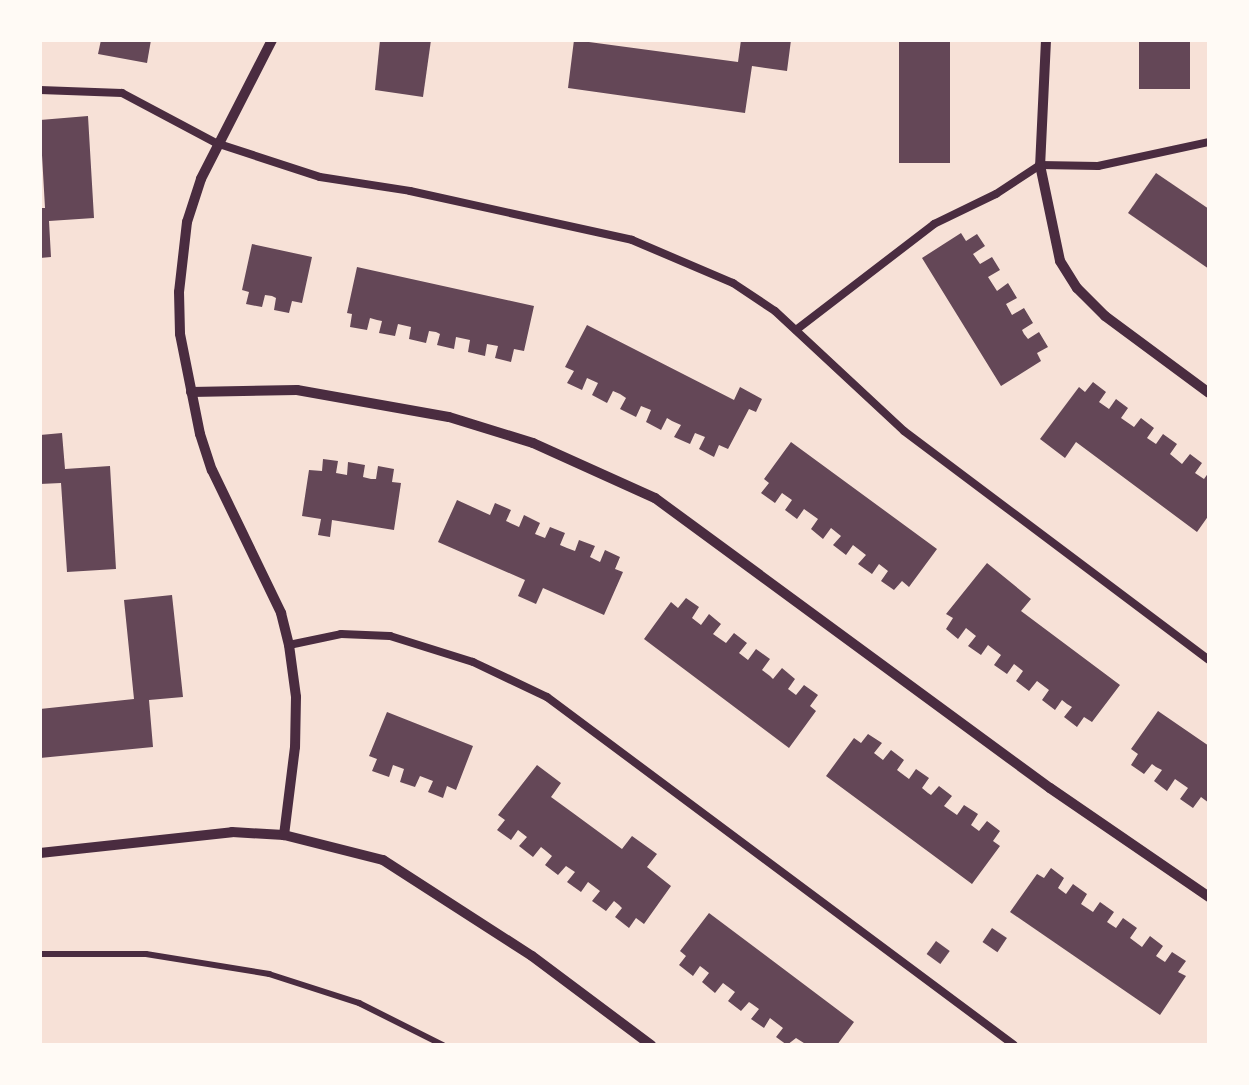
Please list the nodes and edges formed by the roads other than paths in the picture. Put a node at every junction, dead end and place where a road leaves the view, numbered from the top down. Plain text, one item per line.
1 (272, 40) edge
2 (1046, 40) edge
3 (40, 90) edge
4 (1209, 142) edge
5 (216, 144) junction
6 (1040, 165) junction
7 (796, 330) junction
8 (190, 392) junction
9 (1209, 394) edge
10 (289, 644) junction
11 (1209, 660) edge
12 (284, 835) junction
13 (40, 853) edge
14 (1209, 898) edge
15 (651, 1045) edge
16 (1014, 1045) edge

1 - 5 street
2 - 6 street
3 - 5 lane
4 - 6 lane
5 - 7 lane
5 - 8 street
6 - 7 lane
6 - 9 street
7 - 11 lane
8 - 10 street
8 - 14 street
10 - 12 street
10 - 16 lane
12 - 13 street
12 - 15 street

